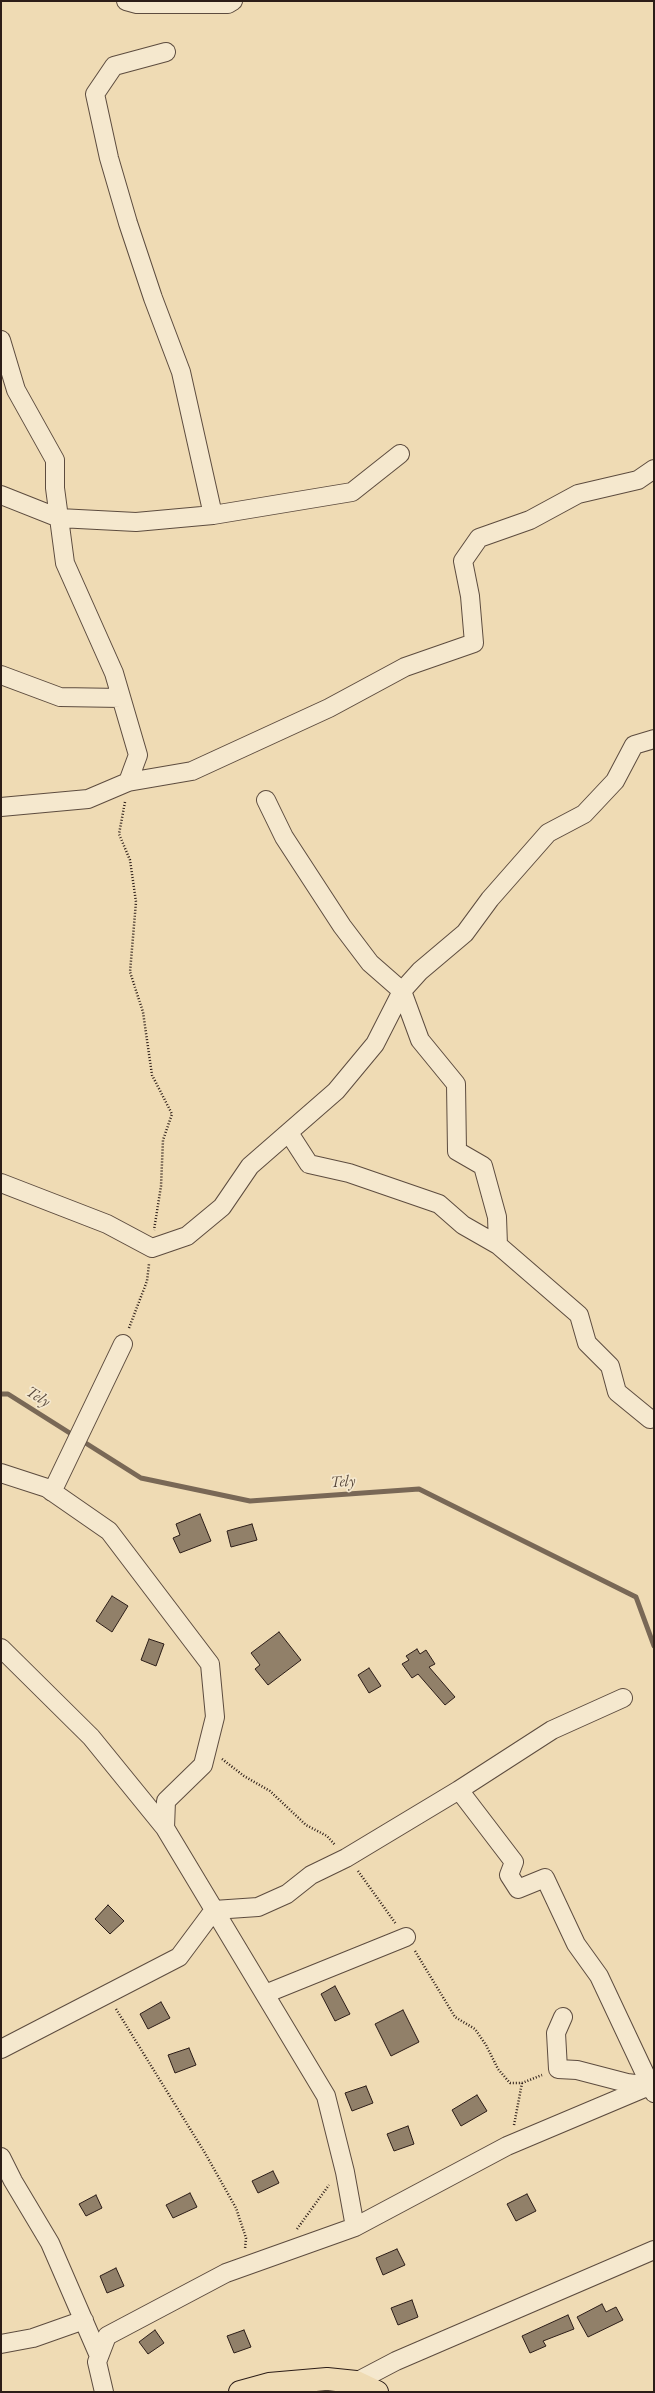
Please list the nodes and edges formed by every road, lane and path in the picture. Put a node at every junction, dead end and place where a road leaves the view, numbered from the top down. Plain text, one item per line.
1 (126, 1) edge
2 (233, 1) edge
3 (166, 52) dead end
4 (1, 340) edge
5 (4, 360) edge
6 (400, 454) dead end
7 (654, 469) edge
8 (1, 495) edge
9 (213, 515) junction
10 (59, 518) junction
11 (1, 675) edge
12 (121, 698) junction
13 (654, 740) edge
14 (128, 782) junction
15 (266, 800) dead end
16 (1, 807) edge
17 (402, 991) junction
18 (289, 1133) junction
19 (1, 1183) edge
20 (498, 1245) junction
21 (152, 1248) junction
22 (123, 1344) joint
23 (650, 1419) dead end
24 (1, 1474) edge
25 (52, 1492) junction
26 (1, 1648) edge
27 (623, 1698) dead end
28 (208, 1747) junction
29 (459, 1790) junction
30 (165, 1828) junction
31 (346, 1858) junction
32 (214, 1910) junction
33 (406, 1937) junction
34 (106, 1993) junction
35 (265, 1994) junction
36 (563, 2017) dead end
37 (1, 2050) edge
38 (558, 2069) junction
39 (522, 2083) junction
40 (653, 2087) edge
41 (507, 2146) junction
42 (1, 2157) edge
43 (342, 2162) junction
44 (355, 2227) junction
45 (654, 2250) edge
46 (280, 2254) junction
47 (238, 2268) junction
48 (84, 2320) junction
49 (1, 2344) edge
50 (99, 2356) junction
51 (356, 2382) junction
52 (104, 2392) edge
53 (240, 2392) edge
54 (377, 2392) edge

1 - 2 street
3 - 9 street
4 - 5 street
5 - 10 street
6 - 9 street
7 - 14 street
8 - 10 street
9 - 10 street
10 - 12 street
11 - 12 street
12 - 14 street
13 - 17 street
14 - 16 street
14 - 21 path
15 - 17 street
17 - 18 street
17 - 20 street
18 - 20 street
18 - 21 street
19 - 21 street
20 - 23 street
21 - 22 path
22 - 25 street
24 - 25 street
25 - 28 street
26 - 30 street
27 - 29 street
28 - 30 street
28 - 31 path
29 - 31 street
29 - 40 street
30 - 32 street
31 - 32 street
31 - 33 path
32 - 34 street
32 - 35 street
33 - 35 street
33 - 39 path
34 - 37 street
34 - 47 path
35 - 43 street
36 - 38 street
38 - 39 path
38 - 40 street
39 - 41 path
40 - 41 street
41 - 44 street
42 - 48 street
43 - 44 street
43 - 46 path
44 - 46 street
45 - 51 street
46 - 47 street
47 - 50 street
48 - 49 street
48 - 50 street
50 - 52 street
51 - 53 main road
51 - 54 main road

